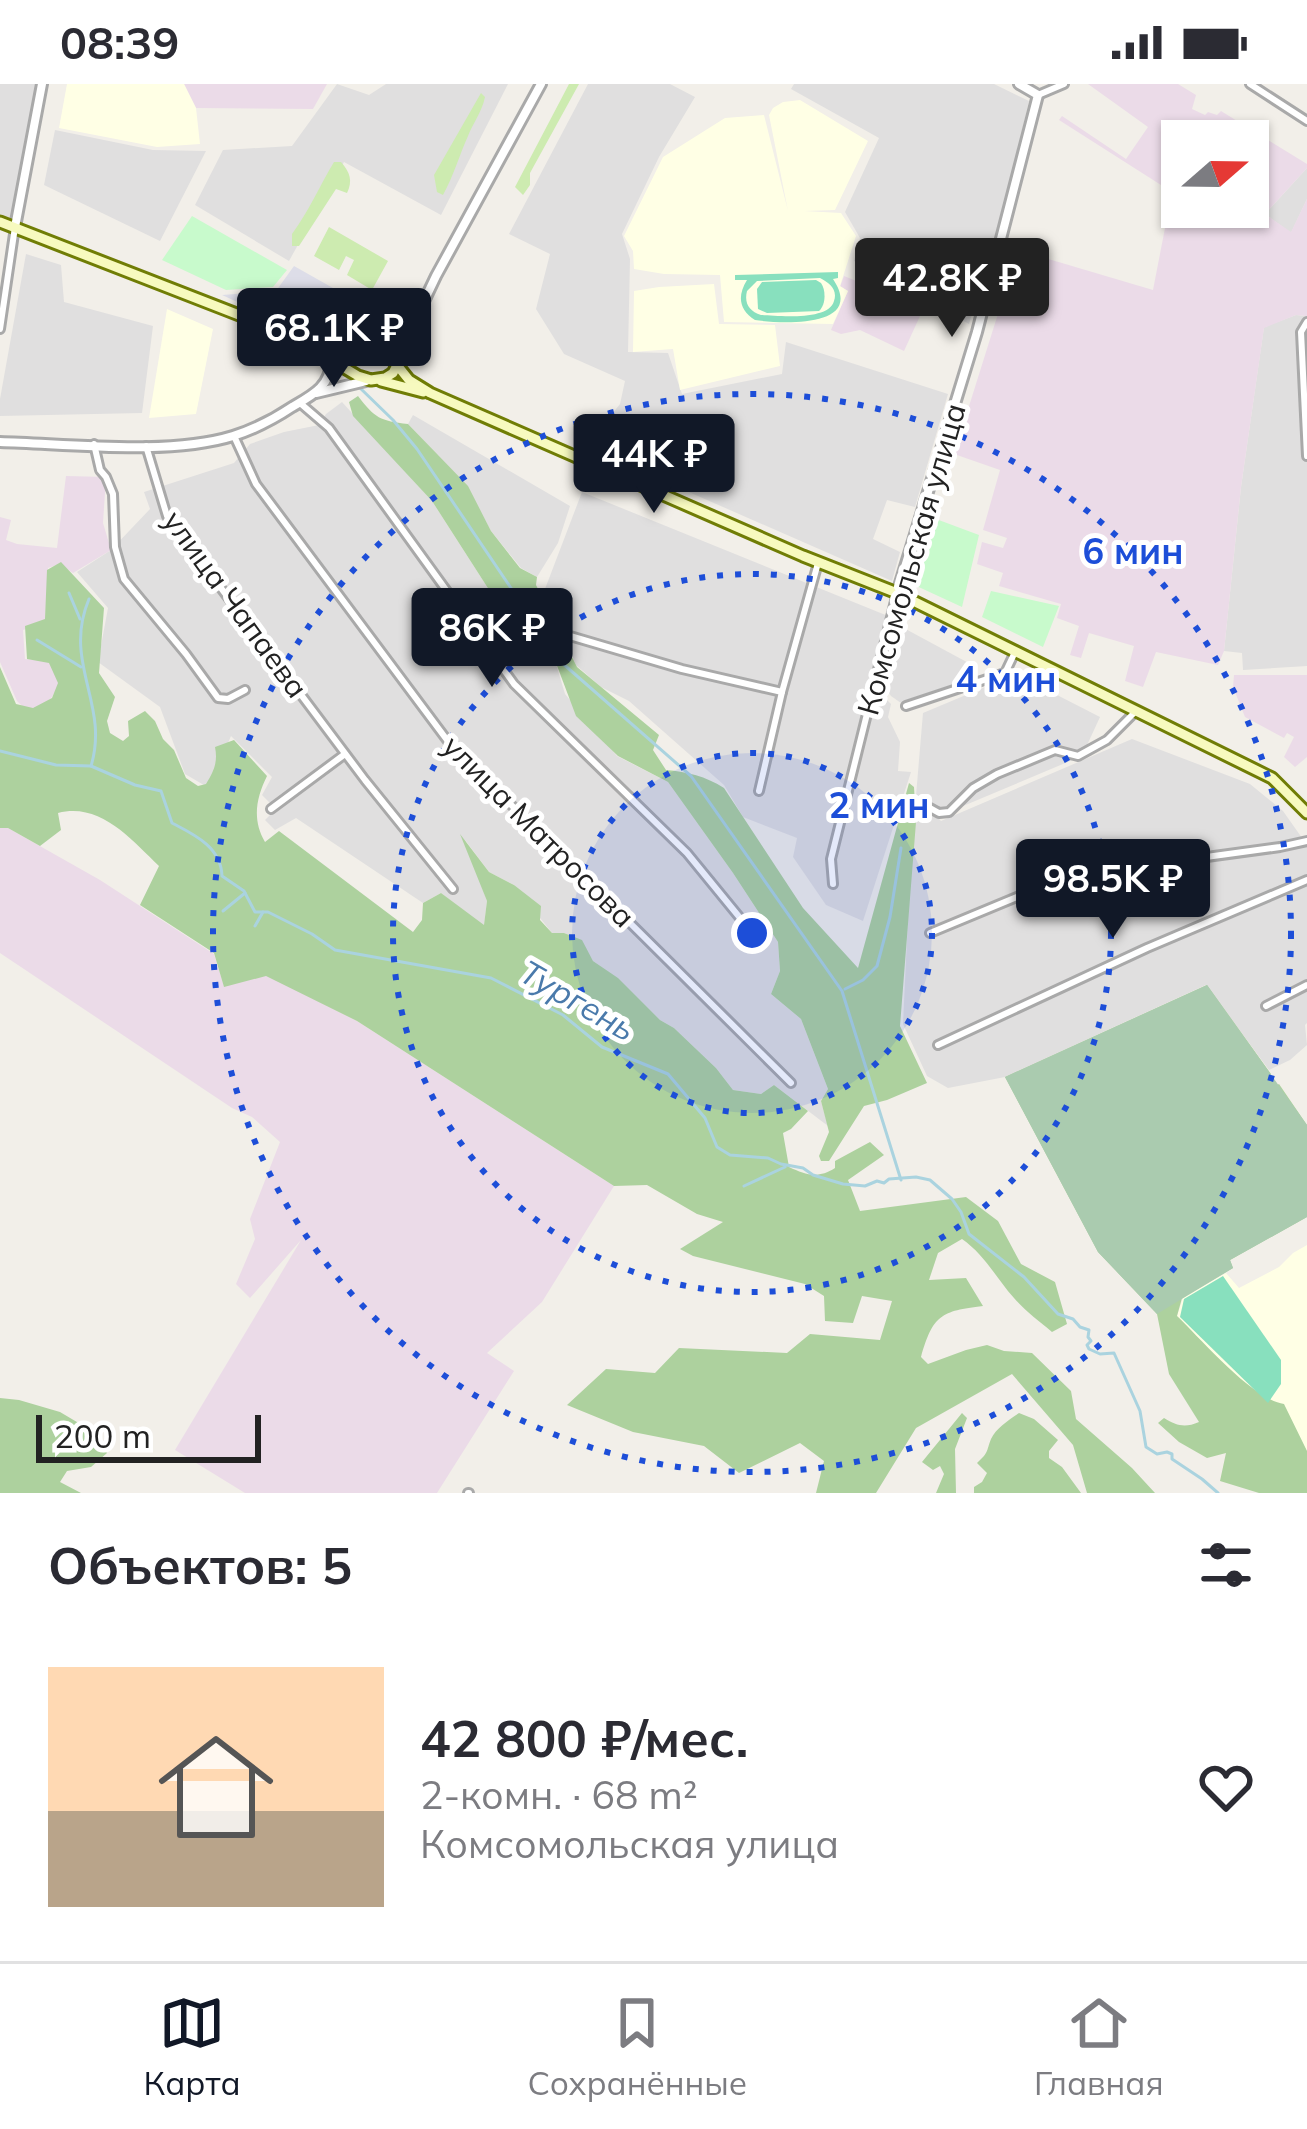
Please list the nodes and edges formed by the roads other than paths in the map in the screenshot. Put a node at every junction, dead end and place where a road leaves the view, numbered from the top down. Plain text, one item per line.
1 (41, 84) edge
2 (541, 84) edge
3 (1019, 84) edge
4 (1064, 84) edge
5 (1250, 84) edge
6 (1038, 95) junction
7 (1307, 121) edge
8 (0, 222) edge
9 (15, 227) junction
10 (416, 317) junction
11 (1307, 322) edge
12 (340, 328) junction
13 (0, 329) edge
14 (377, 332) junction
15 (288, 334) junction
16 (330, 358) junction
17 (397, 361) junction
18 (374, 380) junction
19 (430, 393) junction
20 (315, 394) junction
21 (299, 403) junction
22 (234, 436) junction
23 (0, 442) edge
24 (94, 445) junction
25 (146, 446) junction
26 (1307, 456) edge
27 (818, 562) junction
28 (896, 593) junction
29 (570, 636) dead end
30 (1016, 651) junction
31 (245, 690) dead end
32 (782, 692) junction
33 (906, 706) dead end
34 (1136, 712) junction
35 (345, 754) junction
36 (759, 791) dead end
37 (930, 808) dead end
38 (271, 809) dead end
39 (1307, 813) edge
40 (1307, 841) edge
41 (1307, 880) edge
42 (833, 884) dead end
43 (453, 889) dead end
44 (745, 924) dead end
45 (930, 933) dead end
46 (1307, 985) edge
47 (1267, 1006) dead end
48 (938, 1045) dead end
49 (791, 1083) dead end

1 - 9 street
2 - 10 street
3 - 6 street
4 - 6 street
5 - 7 street
6 - 28 street, Комсомольская улица
8 - 9 main road
9 - 13 street
9 - 15 main road
10 - 14 street
10 - 17 street
11 - 26 street
12 - 14 main road
12 - 15 main road
12 - 16 main road
14 - 17 main road
15 - 16 main road
16 - 18 main road
16 - 20 street
17 - 18 main road
17 - 19 main road
18 - 19 main road
18 - 20 street
19 - 27 main road
20 - 21 street
21 - 22 street
21 - 44 street
22 - 25 street
22 - 49 street, улица Матросова
23 - 24 street
24 - 25 street
24 - 31 street
25 - 35 street, улица Чапаева
27 - 28 main road
27 - 32 street
28 - 30 main road
28 - 42 street, Комсомольская улица
29 - 32 street
30 - 33 street
30 - 34 main road
32 - 36 street
34 - 37 street
34 - 39 main road
35 - 38 street
35 - 43 street, улица Чапаева
40 - 45 street
41 - 48 street
46 - 47 street

